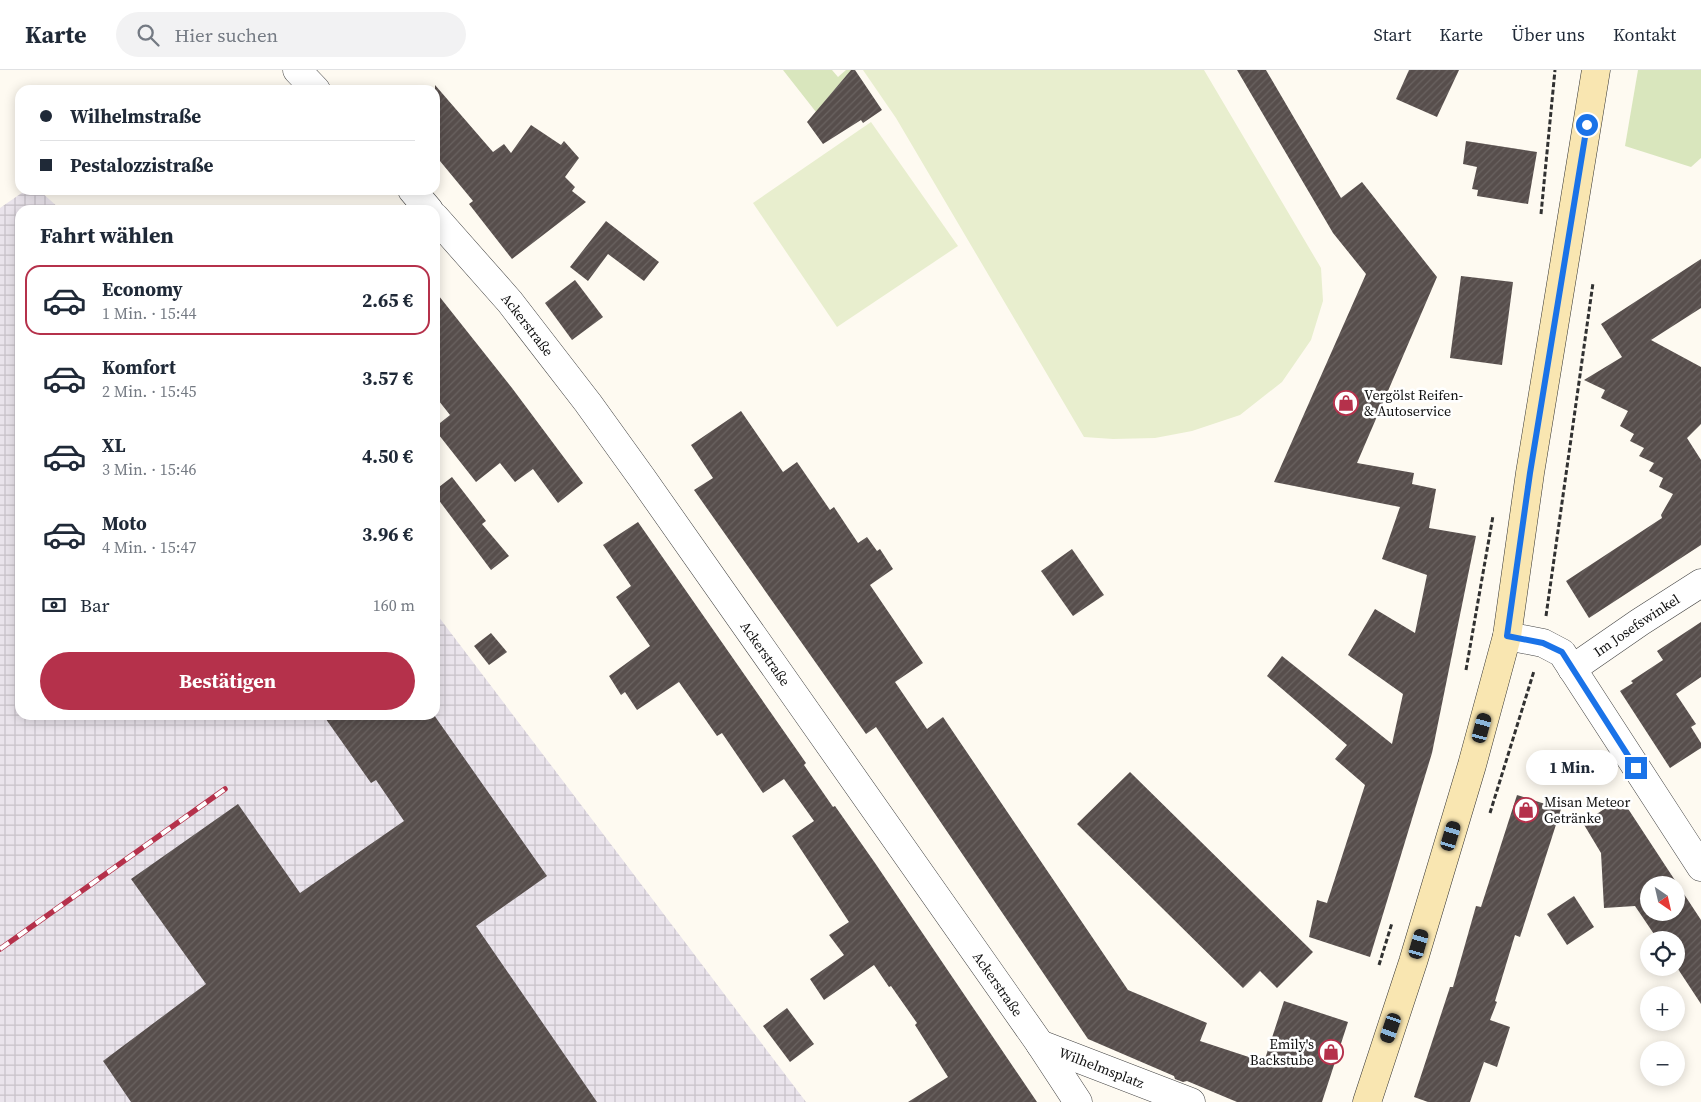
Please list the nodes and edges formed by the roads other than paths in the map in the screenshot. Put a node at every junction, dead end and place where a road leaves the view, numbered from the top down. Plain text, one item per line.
1 (297, 70) edge
2 (1596, 70) edge
3 (311, 85) edge
4 (416, 195) edge
5 (425, 205) edge
6 (440, 223) edge
7 (1701, 583) edge
8 (1507, 636) junction
9 (1572, 669) junction
10 (1701, 867) edge
11 (1040, 1044) junction
12 (1078, 1102) edge
13 (1191, 1102) edge
14 (1367, 1102) edge

1 - 3 street
2 - 8 main road
4 - 5 street
6 - 11 street, Ackerstraße
7 - 9 street, Im Josefswinkel
8 - 9 street
8 - 14 main road
9 - 10 street
11 - 12 street, Ackerstraße
11 - 13 street, Wilhelmsplatz

